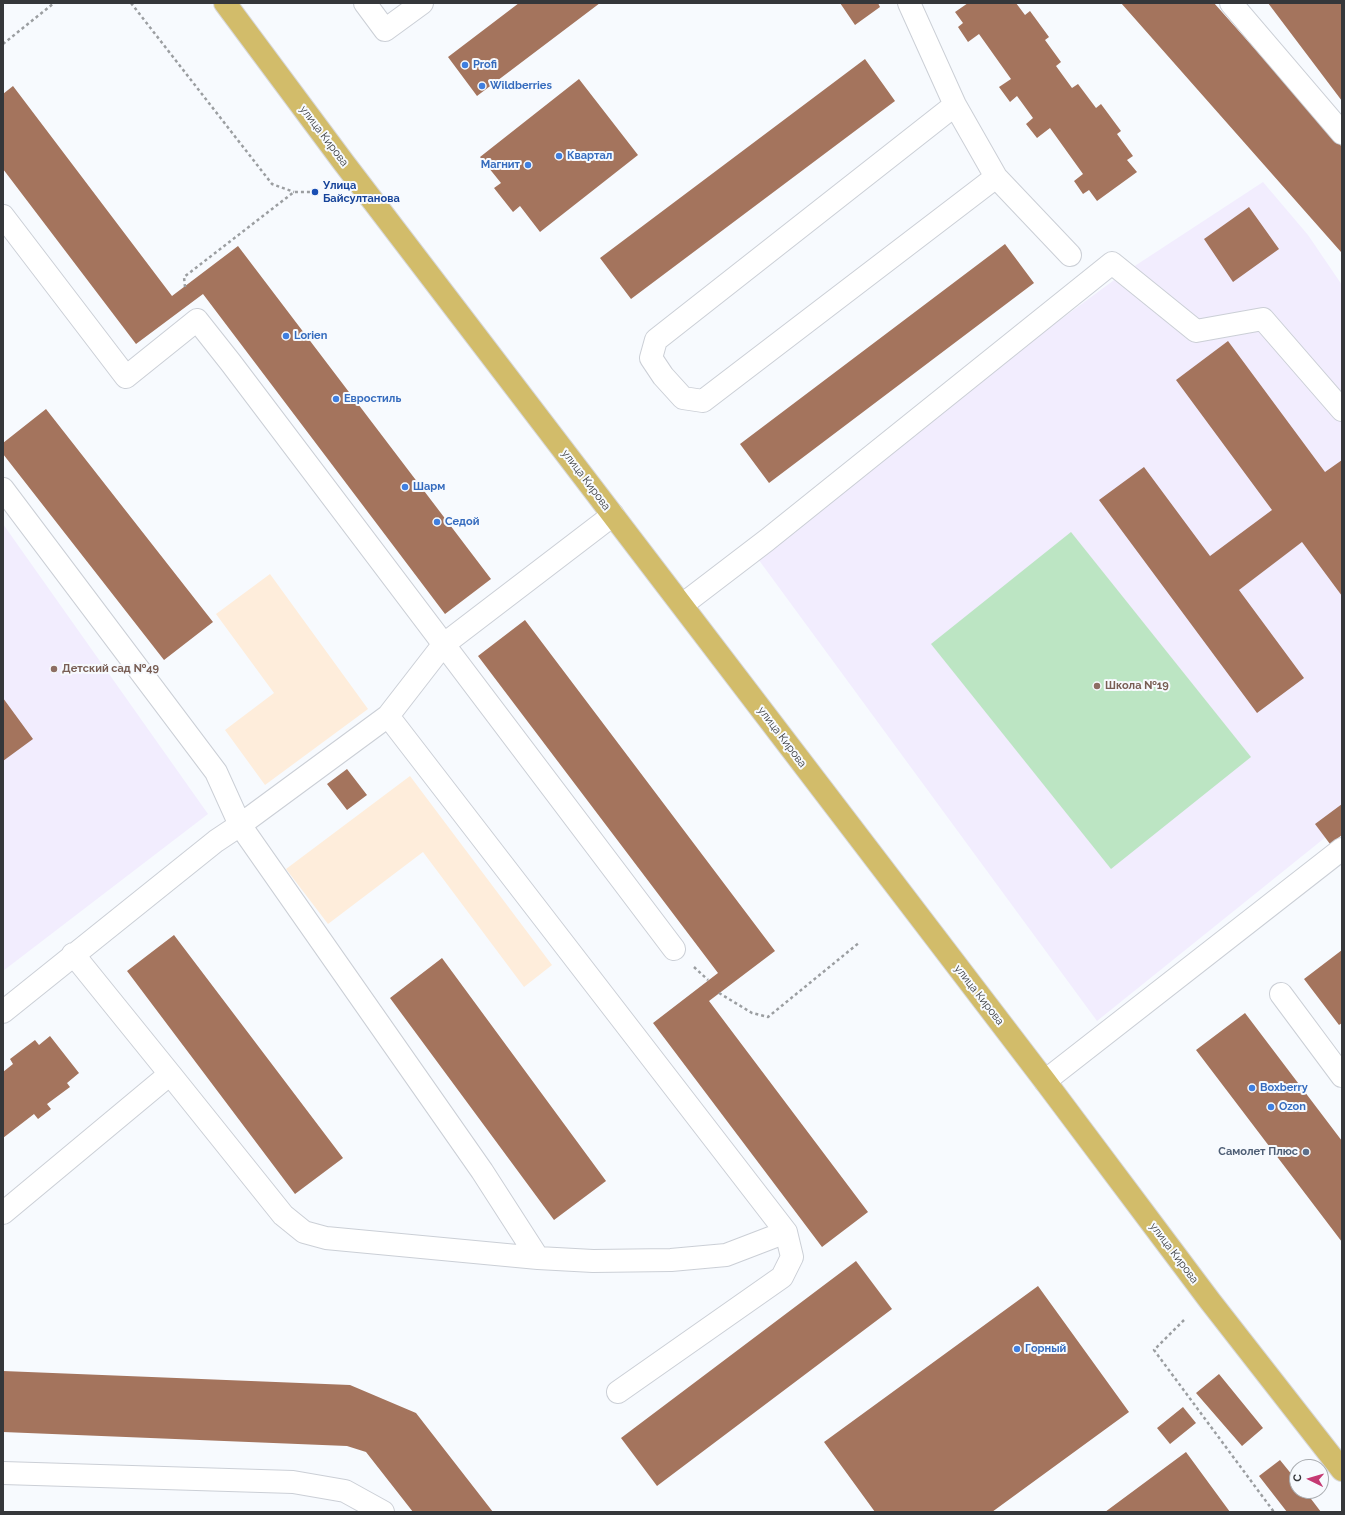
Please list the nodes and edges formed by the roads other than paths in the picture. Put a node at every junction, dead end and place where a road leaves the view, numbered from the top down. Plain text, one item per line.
1 (226, 3) edge
2 (365, 3) edge
3 (422, 3) edge
4 (909, 3) edge
5 (1231, 3) edge
6 (955, 105) junction
7 (1342, 133) edge
8 (996, 177) junction
9 (3, 216) edge
10 (1070, 255) dead end
11 (1342, 410) edge
12 (3, 489) edge
13 (613, 515) junction
14 (682, 604) junction
15 (443, 645) junction
16 (388, 716) junction
17 (240, 826) junction
18 (1342, 849) edge
19 (674, 949) dead end
20 (73, 954) junction
21 (1281, 994) dead end
22 (3, 1012) edge
23 (170, 1074) junction
24 (1342, 1076) edge
25 (1045, 1080) junction
26 (3, 1213) edge
27 (786, 1232) junction
28 (538, 1258) junction
29 (618, 1392) dead end
30 (1342, 1470) edge
31 (3, 1473) edge
32 (383, 1512) edge

1 - 13 main road, улица Кирова
2 - 3 lane
4 - 6 lane
5 - 7 lane
6 - 8 lane
6 - 8 lane
8 - 10 lane
9 - 15 lane
11 - 14 lane
12 - 17 lane
13 - 14 main road, улица Кирова
13 - 15 lane
14 - 25 main road, улица Кирова
15 - 16 lane
15 - 19 lane
16 - 17 lane
16 - 27 lane
17 - 20 lane
17 - 28 lane
18 - 25 lane
20 - 22 lane
20 - 23 lane
21 - 24 lane
23 - 26 lane
23 - 28 lane
25 - 30 main road, улица Кирова
27 - 28 lane
27 - 29 lane
31 - 32 lane

